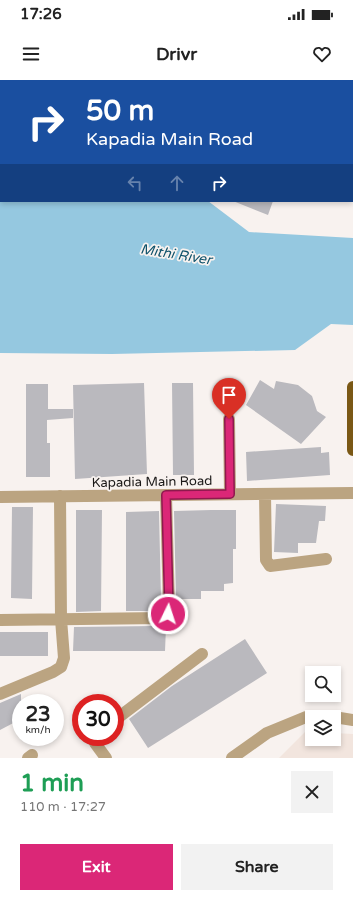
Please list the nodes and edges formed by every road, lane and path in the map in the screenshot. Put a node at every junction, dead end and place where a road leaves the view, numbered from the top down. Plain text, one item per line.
1 (353, 387) edge
2 (229, 419) dead end
3 (353, 450) edge
4 (353, 493) edge
5 (230, 494) junction
6 (265, 494) junction
7 (166, 495) junction
8 (60, 496) junction
9 (0, 497) edge
10 (326, 559) dead end
11 (61, 619) junction
12 (0, 620) edge
13 (202, 654) dead end
14 (0, 694) edge
15 (124, 713) edge
16 (353, 720) edge
17 (97, 746) edge
18 (106, 758) edge
19 (232, 758) edge

1 - 3 highway
2 - 5 street
4 - 6 street, Kapadia Main Road
5 - 6 street, Kapadia Main Road
5 - 7 street, Kapadia Main Road
6 - 10 street
7 - 8 street, Kapadia Main Road
7 - 11 street
8 - 9 street, Kapadia Main Road
8 - 11 street
11 - 12 street
11 - 14 street
13 - 15 street
16 - 19 street
17 - 18 street

